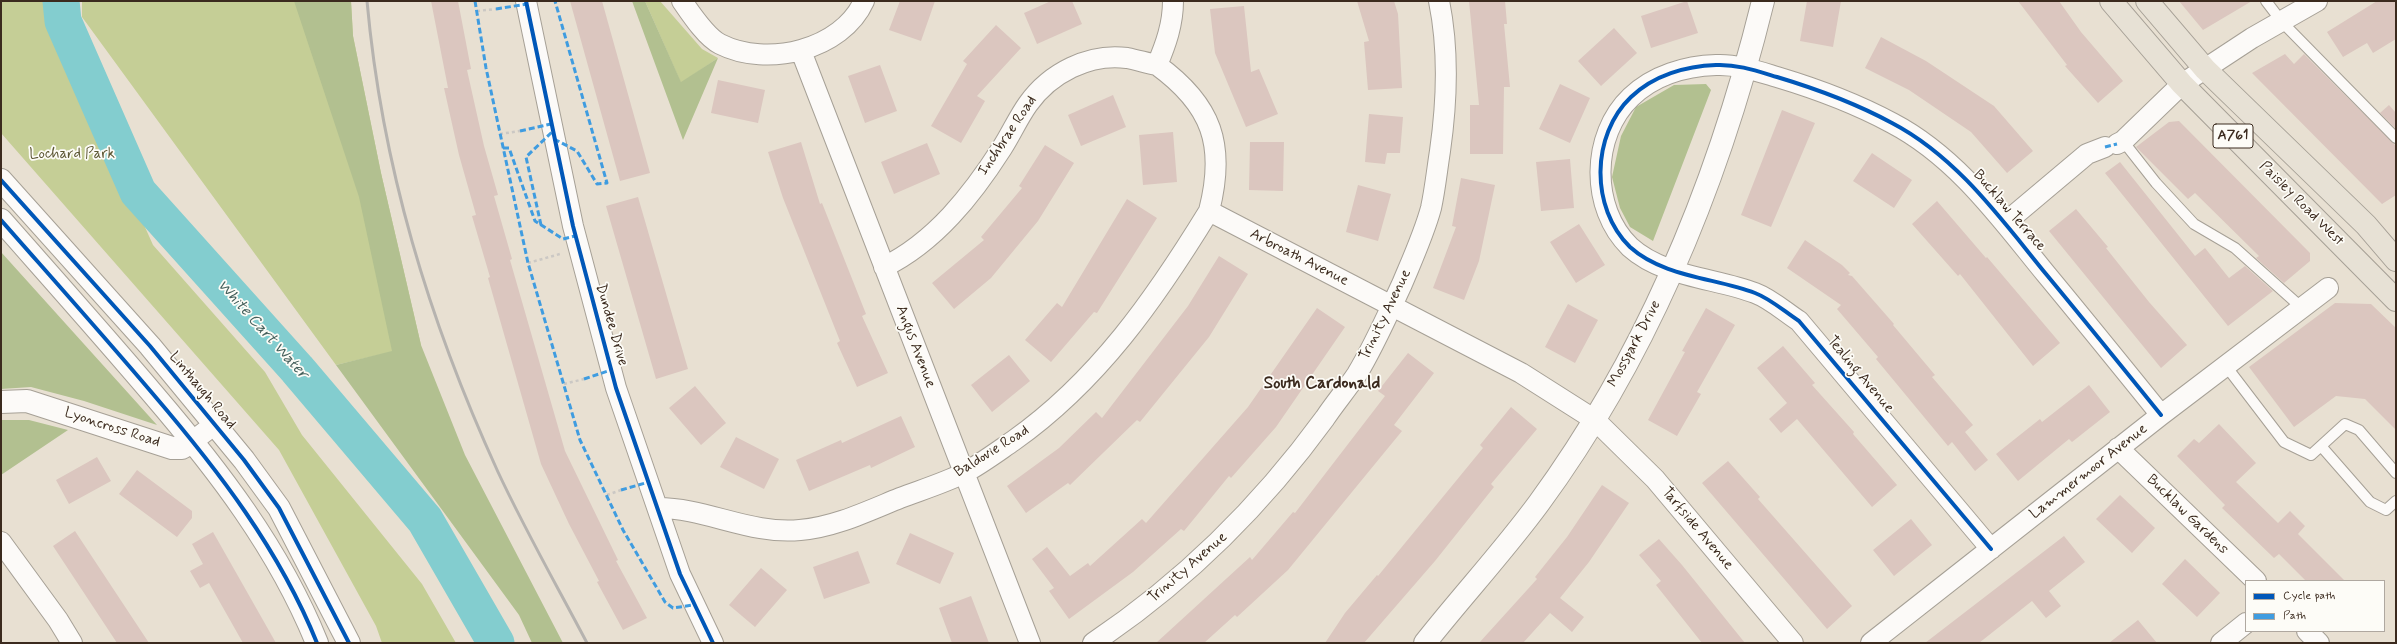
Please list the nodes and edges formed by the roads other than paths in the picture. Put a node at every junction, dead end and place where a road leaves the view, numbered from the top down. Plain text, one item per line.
1 (526, 1) edge
2 (682, 1) edge
3 (864, 1) edge
4 (1173, 1) edge
5 (1439, 1) edge
6 (1763, 1) edge
7 (2111, 1) edge
8 (2147, 1) edge
9 (2266, 1) edge
10 (2317, 1) edge
11 (2282, 22) junction
12 (801, 51) junction
13 (1157, 65) junction
14 (1746, 68) junction
15 (2205, 69) junction
16 (2182, 84) junction
17 (2396, 138) edge
18 (2115, 144) junction
19 (1, 180) edge
20 (1209, 211) junction
21 (1, 220) edge
22 (2005, 223) junction
23 (2392, 247) edge
24 (2361, 266) junction
25 (884, 267) junction
26 (1673, 270) junction
27 (2328, 288) dead end
28 (2393, 290) edge
29 (1392, 305) junction
30 (2302, 308) junction
31 (2226, 366) junction
32 (1, 402) edge
33 (2161, 415) junction
34 (1595, 420) junction
35 (215, 424) junction
36 (193, 441) junction
37 (2321, 446) junction
38 (2118, 448) junction
39 (964, 473) junction
40 (2396, 474) edge
41 (2396, 501) edge
42 (658, 508) junction
43 (1, 542) edge
44 (1991, 549) junction
45 (2255, 580) edge
46 (2245, 624) edge
47 (2308, 632) edge
48 (72, 643) edge
49 (318, 643) edge
50 (349, 643) edge
51 (713, 643) edge
52 (1030, 643) edge
53 (1093, 643) edge
54 (1425, 643) edge
55 (1793, 643) edge
56 (1870, 643) edge
57 (2221, 643) edge
58 (2319, 643) edge

1 - 42 street, Dundee Drive
2 - 12 street
3 - 12 street
4 - 13 street
5 - 29 street, Trinity Avenue
6 - 14 street, Mosspark Drive
7 - 16 main road, Paisley Road West / A761
8 - 15 main road, Paisley Road West / A761
9 - 11 lane
10 - 11 street
11 - 15 street
11 - 17 lane
12 - 25 street, Angus Avenue
13 - 20 street
13 - 25 street, Inchbrae Road
14 - 22 street, Bucklaw Terrace
14 - 26 street, Mosspark Drive
14 - 26 street, Bucklaw Terrace
15 - 16 street
15 - 23 main road, Paisley Road West / A761
16 - 18 street
16 - 24 main road, Paisley Road West / A761
18 - 22 street
18 - 30 lane
19 - 35 street, Linthaugh Road
20 - 29 street, Arbroath Avenue
20 - 39 street, Baldovie Road
21 - 36 street
22 - 33 street, Bucklaw Terrace
23 - 24 main road
24 - 28 main road, Paisley Road West / A761
25 - 39 street, Angus Avenue
26 - 34 street, Mosspark Drive
26 - 44 street, Tealing Avenue
27 - 30 street, Lammermoor Avenue
29 - 34 street, Arbroath Avenue
29 - 53 street, Trinity Avenue
30 - 31 street, Lammermoor Avenue
31 - 33 street, Lammermoor Avenue
31 - 37 lane
32 - 36 street, Lyoncross Road
33 - 38 street, Lammermoor Avenue
34 - 54 street, Mosspark Drive
34 - 55 street, Tarfside Avenue
35 - 36 street, Lyoncross Road
35 - 50 street, Linthaugh Road
36 - 49 street
37 - 40 lane
37 - 41 lane
38 - 44 street, Lammermoor Avenue
38 - 45 street, Bucklaw Gardens
39 - 42 street, Baldovie Road
39 - 52 street, Angus Avenue
42 - 51 street, Dundee Drive
43 - 48 street
44 - 56 street, Lammermoor Avenue
46 - 57 street
47 - 58 street

